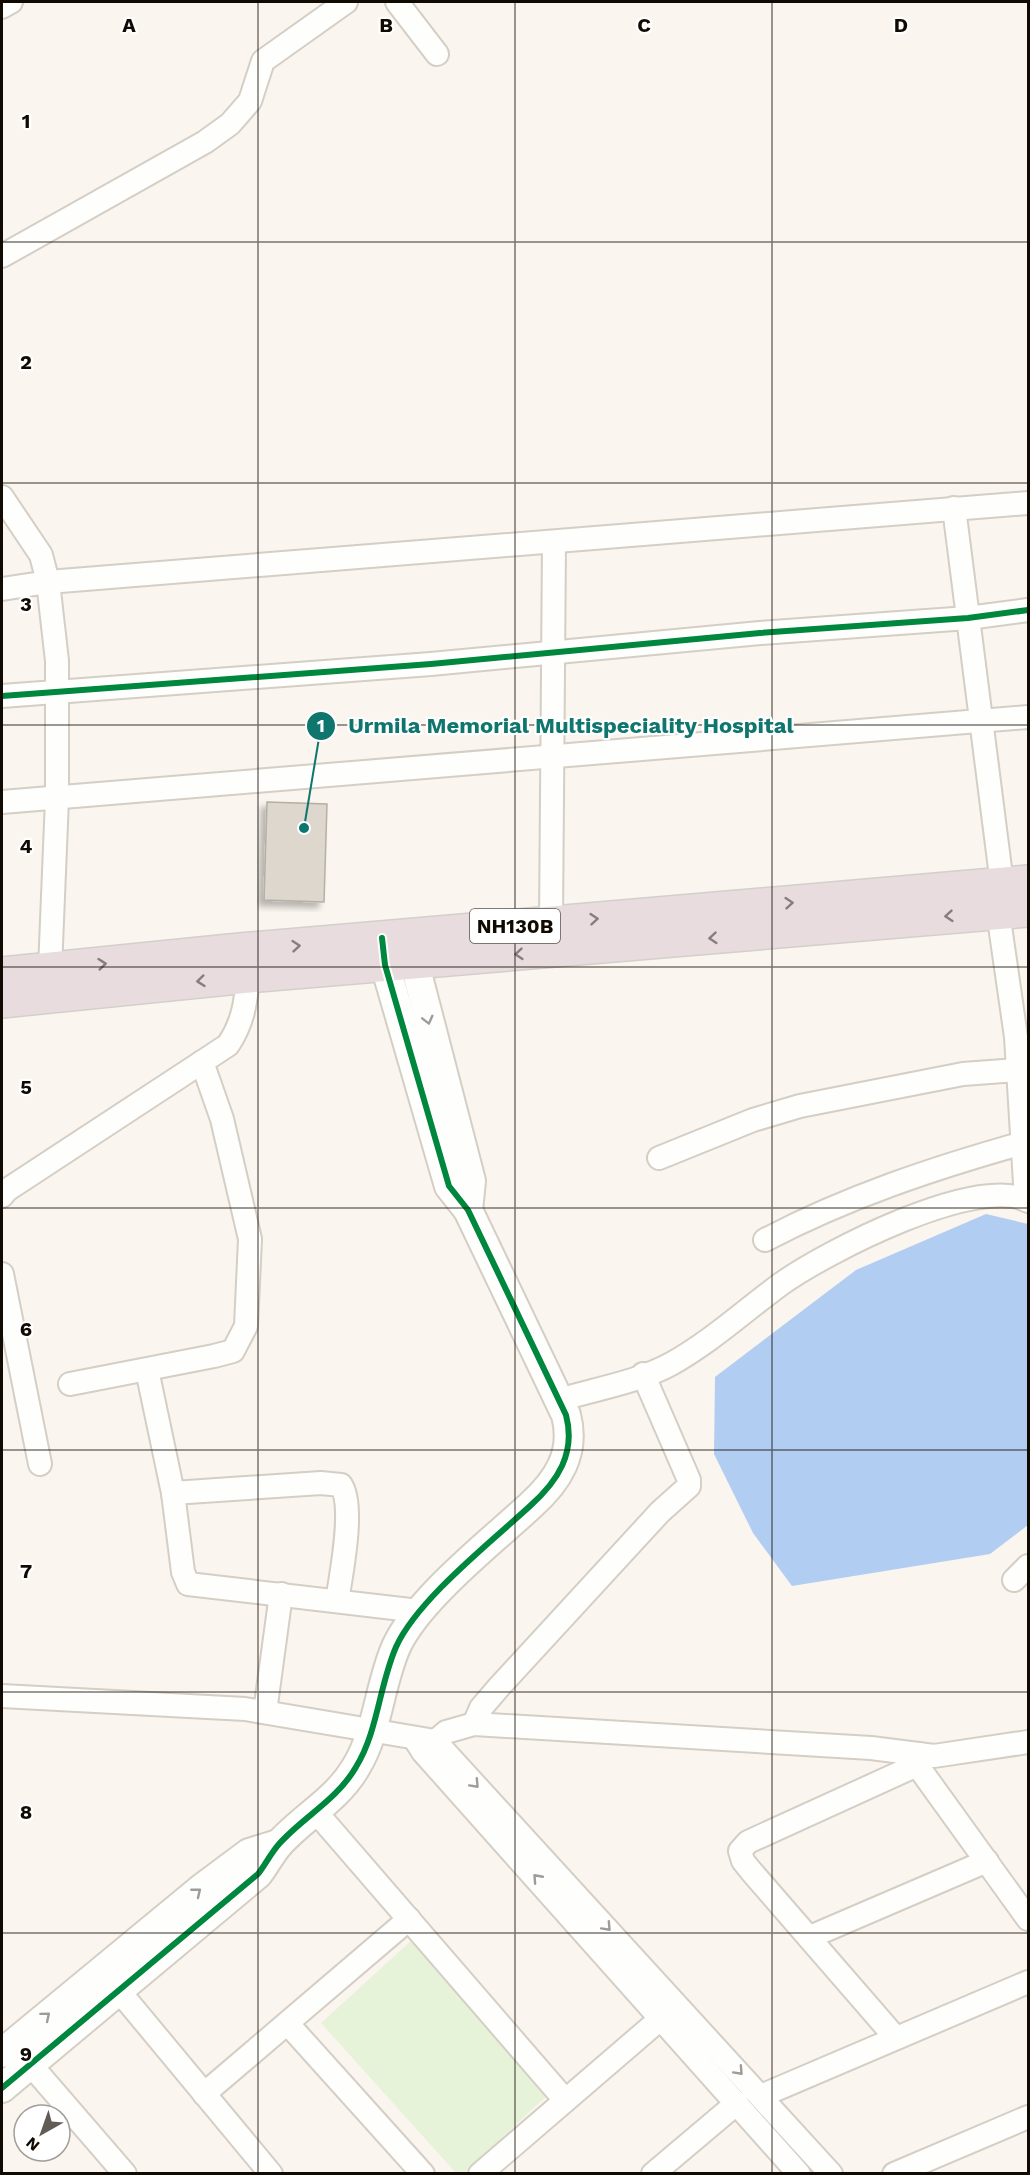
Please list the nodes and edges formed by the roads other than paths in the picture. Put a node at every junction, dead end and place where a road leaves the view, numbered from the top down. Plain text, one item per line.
1 (11, 2) edge
2 (346, 2) edge
3 (397, 2) edge
4 (2, 7) edge
5 (437, 54) dead end
6 (2, 256) edge
7 (2, 497) edge
8 (1029, 503) edge
9 (954, 508) junction
10 (554, 543) junction
11 (48, 582) junction
12 (2, 590) edge
13 (1029, 610) edge
14 (968, 618) junction
15 (555, 651) junction
16 (59, 693) junction
17 (2, 696) edge
18 (1029, 717) edge
19 (980, 722) junction
20 (553, 756) junction
21 (57, 799) junction
22 (2, 802) edge
23 (1014, 897) edge
24 (551, 923) junction
25 (397, 951) junction
26 (50, 969) junction
27 (2, 974) edge
28 (248, 976) junction
29 (2, 1001) edge
30 (202, 1062) junction
31 (1022, 1080) edge
32 (1023, 1143) junction
33 (659, 1158) dead end
34 (2, 1196) edge
35 (1027, 1200) edge
36 (765, 1239) dead end
37 (2, 1274) edge
38 (147, 1370) junction
39 (643, 1374) junction
40 (70, 1384) dead end
41 (559, 1400) junction
42 (40, 1464) dead end
43 (173, 1493) junction
44 (281, 1594) junction
45 (338, 1600) junction
46 (419, 1611) junction
47 (2, 1696) edge
48 (265, 1712) junction
49 (474, 1724) junction
50 (372, 1729) junction
51 (1029, 1742) edge
52 (424, 1743) junction
53 (918, 1759) junction
54 (316, 1812) junction
55 (278, 1844) junction
56 (987, 1861) junction
57 (1029, 1918) edge
58 (409, 1919) junction
59 (810, 1937) junction
60 (1029, 1982) edge
61 (119, 1991) junction
62 (670, 2011) junction
63 (288, 2024) junction
64 (895, 2037) junction
65 (10, 2067) edge
66 (204, 2094) junction
67 (761, 2096) junction
68 (566, 2100) junction
69 (737, 2103) junction
70 (1029, 2117) edge
71 (115, 2170) edge
72 (268, 2173) edge
73 (423, 2174) edge
74 (480, 2174) edge
75 (653, 2174) edge
76 (799, 2174) edge
77 (831, 2174) edge
78 (894, 2174) edge

1 - 4 street
2 - 6 street
3 - 5 street
7 - 11 street
8 - 9 street
9 - 10 street
9 - 14 street
10 - 11 street
10 - 15 street
11 - 12 street
11 - 16 street
13 - 14 street
14 - 15 street
14 - 19 street
15 - 16 street
15 - 20 street
16 - 17 street
16 - 21 street
18 - 19 street
19 - 20 street
19 - 23 street
20 - 21 street
20 - 24 street
21 - 22 street
21 - 26 street
24 -> 23 highway, NH130B
23 -> 25 highway, NH130B
23 - 31 street
24 - 25 highway, NH130B
26 -> 25 highway, NH130B
25 - 28 highway, NH130B
25 - 41 street
26 - 27 highway, NH130B
28 -> 29 highway, NH130B
28 - 30 street
30 - 34 street
30 - 38 street
31 - 32 street
31 - 33 street
32 - 35 street
32 - 36 street
35 - 39 street
37 - 42 street
38 - 40 street
38 - 43 street
39 - 41 street
39 - 49 street
41 - 46 street
43 - 44 street
43 - 45 street
44 - 45 street
44 - 48 street
45 - 46 street
46 - 50 street
47 - 48 street
48 - 50 street
49 - 52 street
49 - 53 street
50 - 52 street
50 - 54 street
51 - 53 street
52 - 62 street
53 - 56 street
53 - 59 street
54 - 55 street
54 - 58 street
55 - 61 street
65 -> 55 street
56 - 57 street
56 - 59 street
58 - 63 street
58 - 68 street
59 - 64 street
60 - 64 street
61 - 65 street
61 - 66 street
62 -> 67 street
62 - 68 street
62 - 69 street
63 - 66 street
63 - 73 street
64 - 67 street
65 - 71 street
66 - 72 street
67 - 77 street
68 - 74 street
69 - 75 street
69 - 76 street
70 - 78 street

